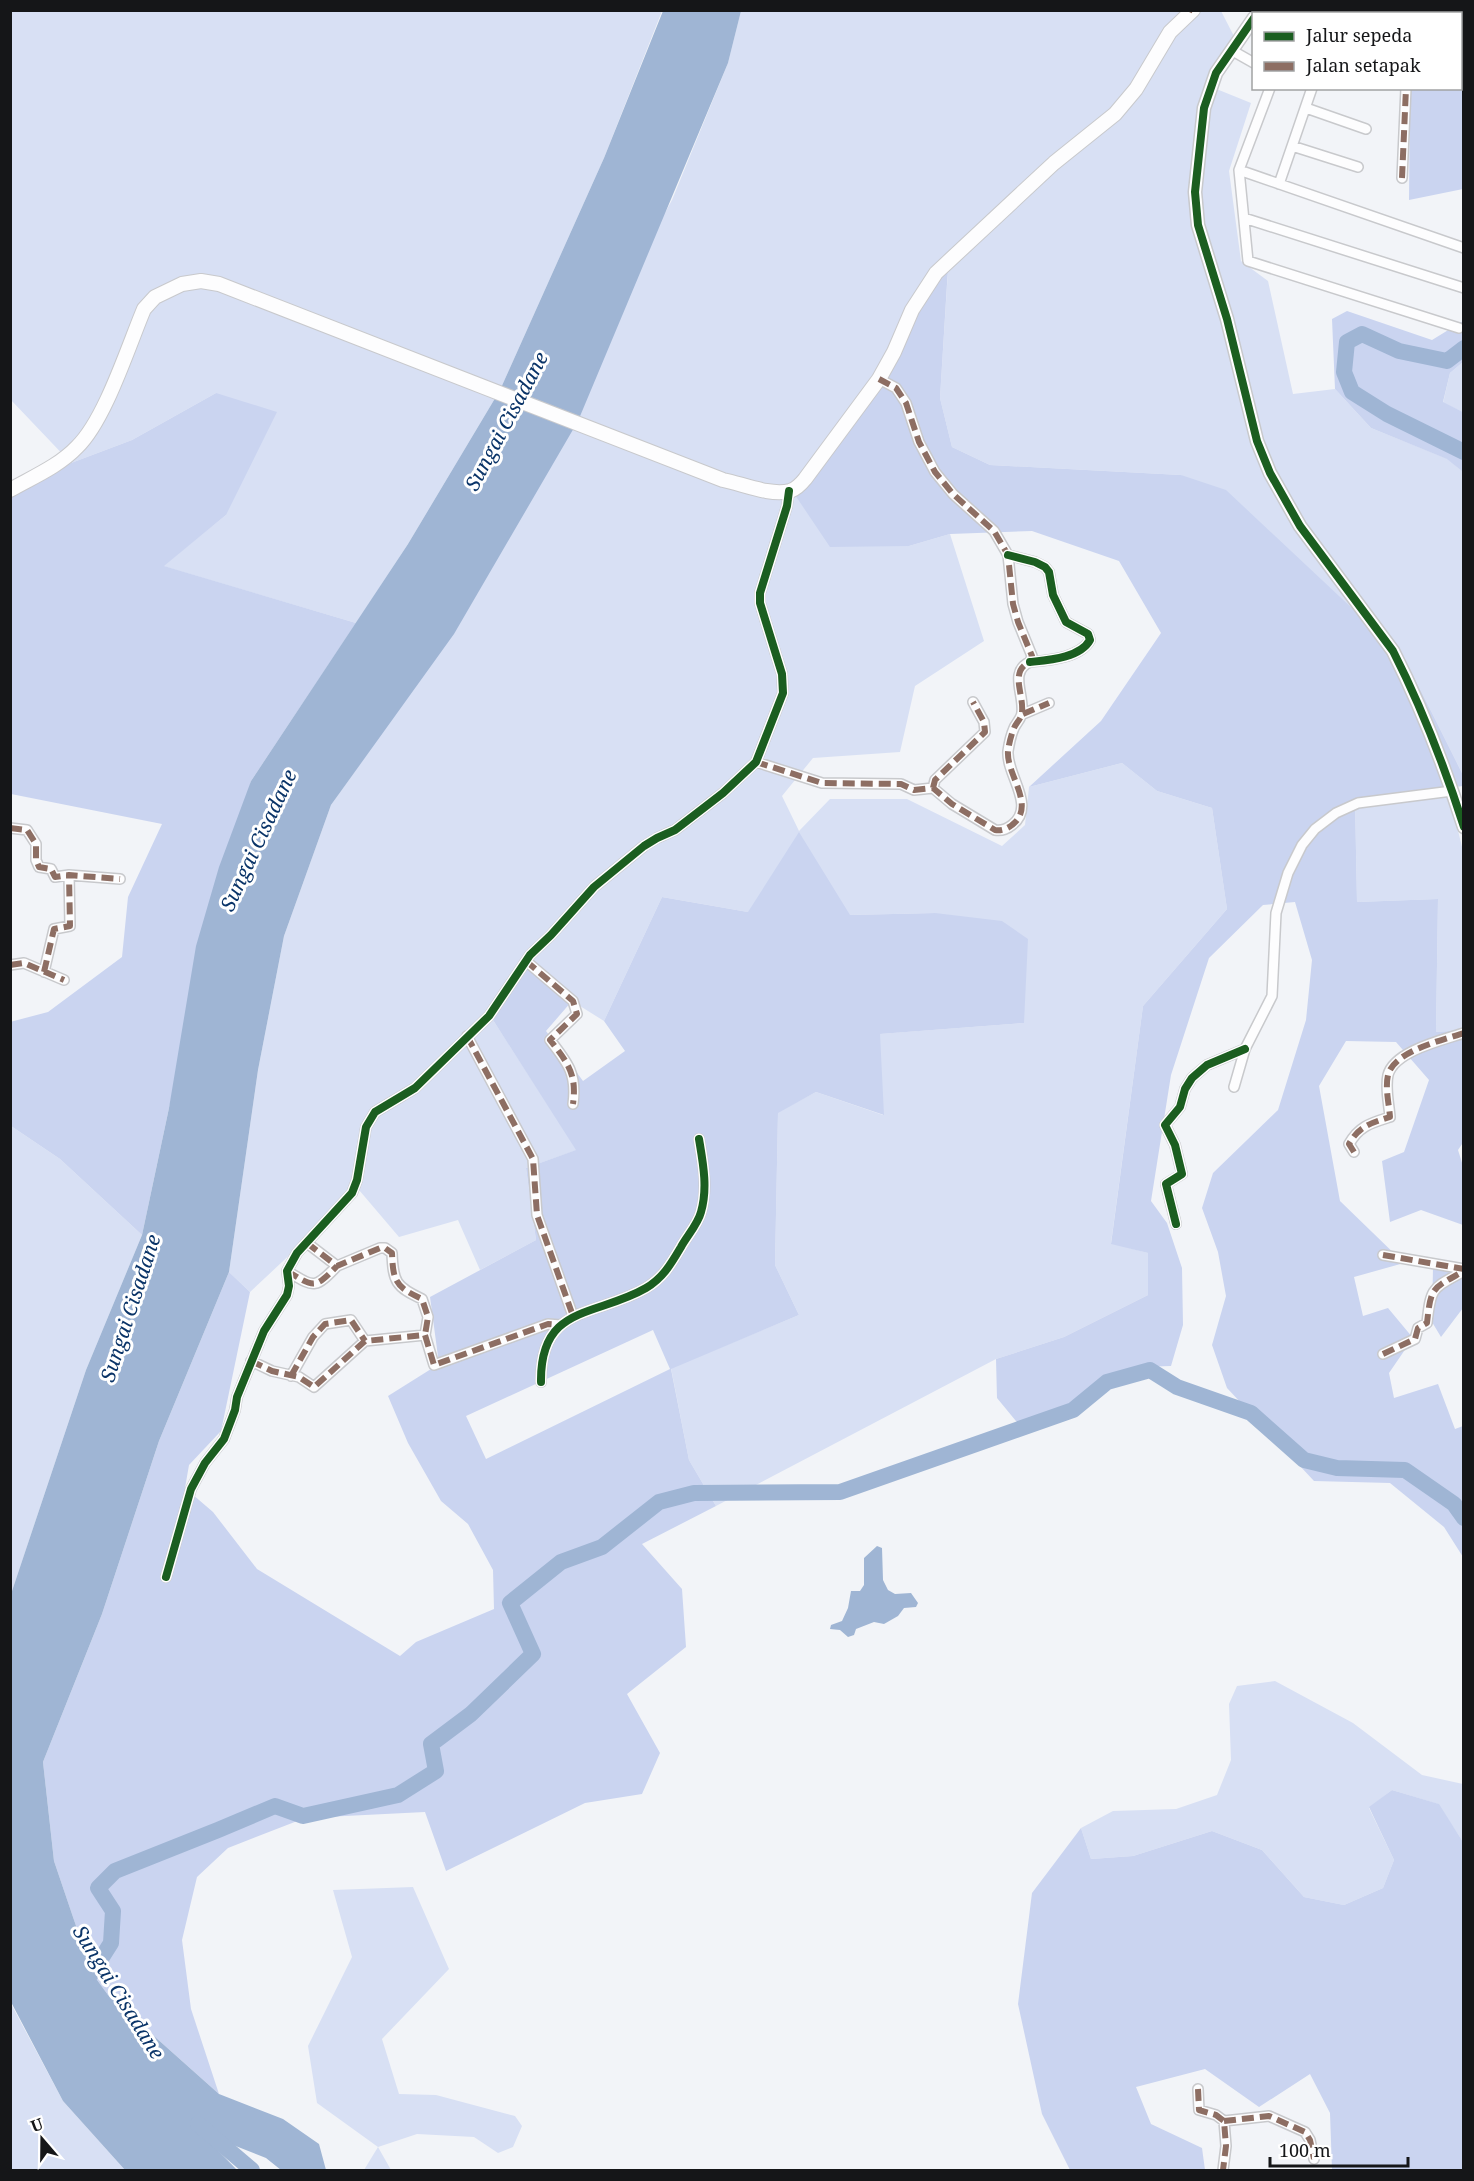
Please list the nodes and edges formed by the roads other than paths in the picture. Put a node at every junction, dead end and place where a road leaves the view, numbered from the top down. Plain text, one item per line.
1 (1191, 11) edge
2 (1252, 21) edge
3 (1231, 50) junction
4 (1252, 62) edge
5 (1269, 90) edge
6 (1311, 90) edge
7 (1406, 90) edge
8 (1305, 108) junction
9 (1366, 129) dead end
10 (1292, 146) junction
11 (1358, 167) dead end
12 (1239, 170) junction
13 (1402, 178) dead end
14 (1279, 184) junction
15 (1244, 218) junction
16 (1464, 248) edge
17 (1464, 288) edge
18 (1459, 328) dead end
19 (879, 379) junction
20 (10, 490) edge
21 (789, 491) junction
22 (1008, 555) junction
23 (1030, 662) junction
24 (973, 702) dead end
25 (1049, 703) dead end
26 (1023, 714) junction
27 (756, 762) junction
28 (933, 789) junction
29 (1452, 791) junction
30 (1464, 827) edge
31 (10, 828) edge
32 (69, 875) junction
33 (120, 879) dead end
34 (526, 961) junction
35 (10, 965) edge
36 (44, 972) junction
37 (64, 980) dead end
38 (1464, 1033) edge
39 (467, 1036) junction
40 (1245, 1049) junction
41 (1234, 1087) dead end
42 (573, 1104) dead end
43 (699, 1139) dead end
44 (1354, 1152) dead end
45 (1176, 1224) dead end
46 (307, 1243) junction
47 (1383, 1255) dead end
48 (337, 1266) junction
49 (287, 1270) junction
50 (1464, 1270) edge
51 (573, 1316) junction
52 (561, 1325) junction
53 (425, 1335) junction
54 (365, 1341) junction
55 (1383, 1354) dead end
56 (251, 1361) junction
57 (291, 1376) junction
58 (541, 1382) dead end
59 (166, 1576) dead end
60 (1198, 2089) dead end
61 (1224, 2121) junction
62 (1314, 2159) dead end
63 (1223, 2170) edge

1 - 19 main road
2 - 3 street
3 - 4 street
3 - 29 street
5 - 12 street
6 - 8 street
7 - 13 street
8 - 9 street
8 - 10 street
10 - 11 street
10 - 14 street
12 - 14 street
12 - 15 street
14 - 16 street
15 - 17 street
15 - 18 street
19 - 21 main road
19 - 22 street
20 - 21 main road
21 - 27 street
22 - 23 street
22 - 23 street
23 - 26 street
24 - 28 street
25 - 26 street
26 - 28 street
27 - 28 street
27 - 34 street
29 - 30 street
29 - 40 street
31 - 32 street
32 - 33 street
32 - 36 street
34 - 39 street
34 - 42 street
35 - 36 street
36 - 37 street
38 - 44 street
39 - 46 street
39 - 51 street
40 - 41 street
40 - 45 street
43 - 51 street
46 - 48 street
46 - 49 street
47 - 50 street
48 - 49 street
48 - 53 street
49 - 56 street
50 - 55 street
51 - 52 street
52 - 53 street
52 - 58 street
53 - 54 street
54 - 57 street
54 - 57 street
56 - 57 street
56 - 59 street
60 - 61 street
61 - 62 street
61 - 63 street

